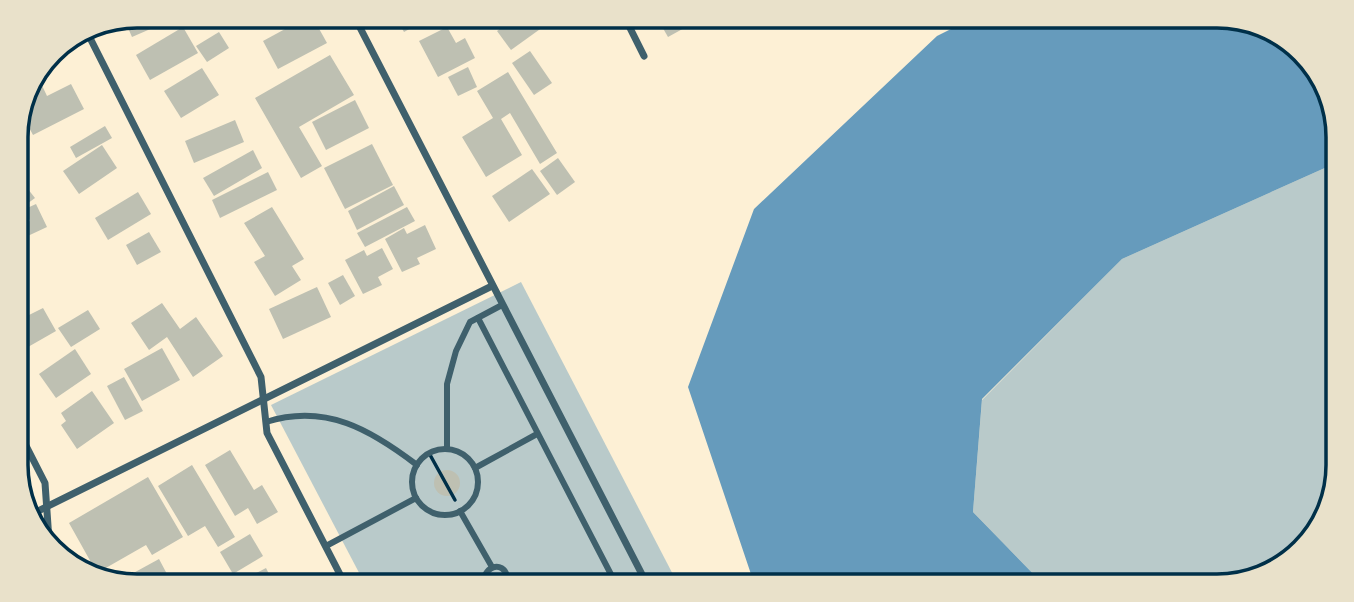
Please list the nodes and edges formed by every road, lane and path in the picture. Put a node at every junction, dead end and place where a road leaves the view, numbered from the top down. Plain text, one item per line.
1 (360, 28) edge
2 (630, 28) edge
3 (91, 39) edge
4 (645, 56) dead end
5 (492, 286) junction
6 (502, 305) junction
7 (478, 318) junction
8 (264, 400) junction
9 (266, 422) junction
10 (537, 434) junction
11 (447, 449) junction
12 (28, 450) edge
13 (429, 453) junction
14 (416, 465) junction
15 (475, 468) junction
16 (416, 498) junction
17 (46, 508) junction
18 (38, 511) edge
19 (460, 511) junction
20 (48, 526) edge
21 (326, 546) junction
22 (492, 567) junction
23 (340, 574) edge
24 (486, 574) edge
25 (505, 574) edge
26 (611, 574) edge
27 (642, 574) edge

1 - 5 street
2 - 4 street
3 - 8 street
5 - 6 street
5 - 8 street
6 - 7 street
6 - 27 street
7 - 10 street
7 - 11 street
8 - 9 street
8 - 17 street
9 - 14 street
9 - 21 street
10 - 15 street
10 - 26 street
11 - 13 street
11 - 15 street
12 - 17 street
13 - 14 street
13 - 19 path
14 - 16 street
15 - 19 street
16 - 19 street
16 - 21 street
17 - 18 street
17 - 20 street
19 - 22 street
21 - 23 street
22 - 24 street
22 - 25 street

